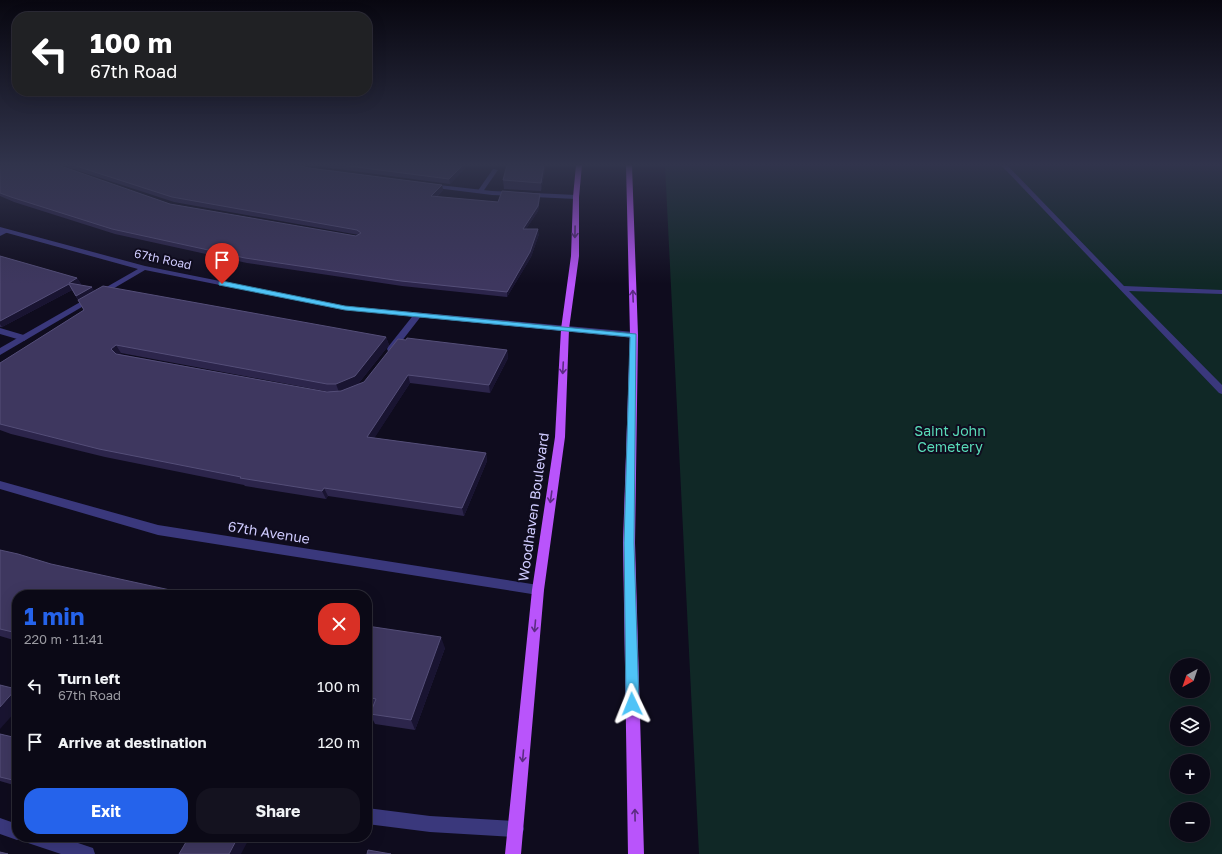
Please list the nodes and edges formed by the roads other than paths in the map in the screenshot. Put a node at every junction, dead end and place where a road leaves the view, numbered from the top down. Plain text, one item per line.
1 (576, 205) edge
2 (629, 205) edge
3 (1042, 205) edge
4 (2, 231) edge
5 (144, 268) junction
6 (1122, 288) junction
7 (1222, 292) edge
8 (418, 315) junction
9 (565, 329) junction
10 (0, 331) edge
11 (634, 335) junction
12 (24, 338) junction
13 (0, 352) edge
14 (384, 358) edge
15 (1222, 391) edge
16 (0, 485) edge
17 (538, 590) junction
18 (372, 817) edge
19 (0, 826) edge
20 (516, 829) junction
21 (12, 830) edge
22 (50, 842) edge
23 (87, 854) edge
24 (513, 854) edge
25 (636, 854) edge

1 -> 9 main road, Woodhaven Boulevard
11 -> 2 main road
3 - 6 street
4 - 5 street, 67th Road
5 - 8 street, 67th Road
5 - 12 street
6 - 7 street
6 - 15 street
8 - 9 street, 67th Road
8 - 14 street
9 - 11 street, 67th Road
9 -> 17 main road, Woodhaven Boulevard
10 - 12 street
25 -> 11 main road
12 - 13 street
16 - 17 street, 67th Avenue
17 -> 20 main road, Woodhaven Boulevard
18 - 20 street
19 - 21 street
20 - 24 main road, Woodhaven Boulevard
22 - 23 street

